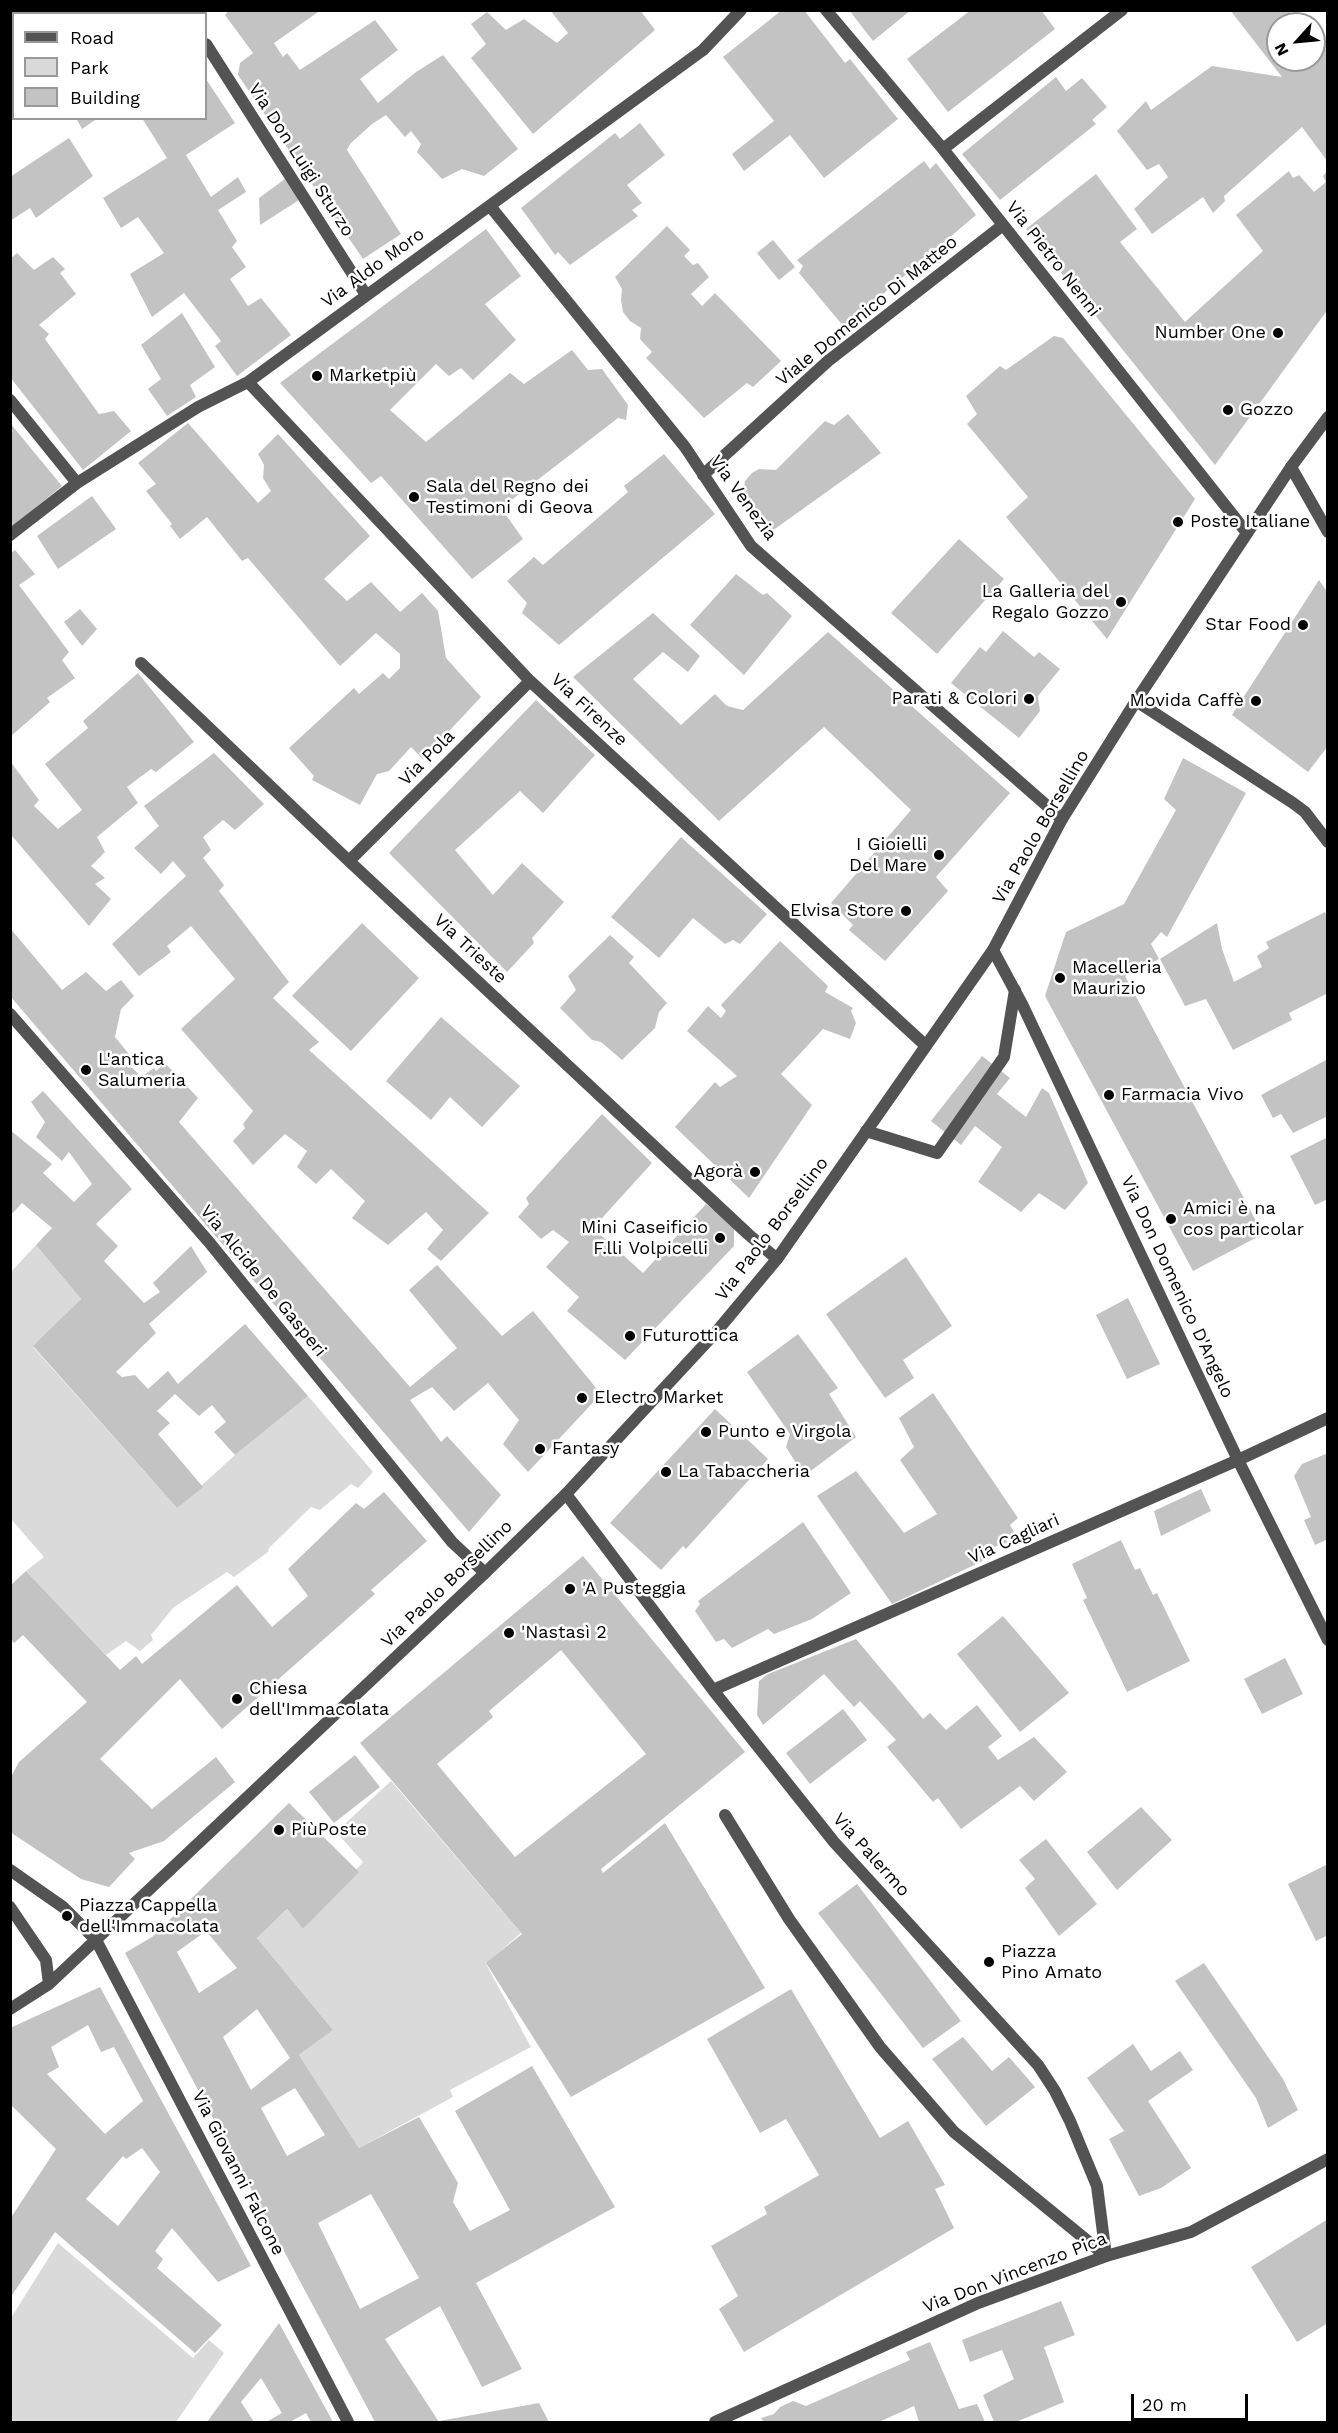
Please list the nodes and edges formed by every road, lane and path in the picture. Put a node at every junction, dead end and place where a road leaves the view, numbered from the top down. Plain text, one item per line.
1 (741, 10) edge
2 (826, 10) edge
3 (1122, 10) edge
4 (207, 46) edge
5 (943, 149) junction
6 (490, 206) junction
7 (1003, 225) junction
8 (366, 295) junction
9 (248, 382) junction
10 (10, 400) edge
11 (1328, 417) edge
12 (1291, 467) junction
13 (703, 475) junction
14 (77, 483) junction
15 (1328, 532) edge
16 (1247, 533) junction
17 (10, 535) edge
18 (141, 663) dead end
19 (530, 681) junction
20 (1136, 701) junction
21 (1062, 819) junction
22 (1328, 842) edge
23 (349, 861) junction
24 (993, 950) junction
25 (1014, 990) junction
26 (10, 1014) edge
27 (925, 1045) junction
28 (866, 1131) junction
29 (777, 1259) junction
30 (1328, 1418) edge
31 (1238, 1460) junction
32 (566, 1494) junction
33 (485, 1573) junction
34 (1328, 1640) edge
35 (713, 1690) junction
36 (725, 1815) dead end
37 (10, 1870) edge
38 (10, 1907) edge
39 (96, 1940) junction
40 (49, 1984) junction
41 (10, 2010) edge
42 (1328, 2158) edge
43 (1106, 2256) junction
44 (348, 2422) edge
45 (714, 2422) edge

1 - 6 street, Via Aldo Moro
2 - 5 street, Via Pietro Nenni
3 - 5 street
4 - 8 street, Via Don Luigi Sturzo
5 - 7 street, Via Pietro Nenni
6 - 8 street, Via Aldo Moro
6 - 13 street, Via Venezia
7 - 13 street, Viale Domenico Di Matteo
7 - 16 street, Via Pietro Nenni
8 - 9 street, Via Aldo Moro
9 - 14 street, Via Aldo Moro
9 - 19 street, Via Firenze
10 - 14 street
11 - 12 street, Via Paolo Borsellino
12 - 15 street
12 - 16 street, Via Paolo Borsellino
13 - 21 street, Via Venezia
14 - 17 street, Via Aldo Moro
16 - 20 street, Via Paolo Borsellino
18 - 23 street, Via Trieste
19 - 23 street, Via Pola
19 - 27 street, Via Firenze
20 - 21 street, Via Paolo Borsellino
20 - 22 street
21 - 24 street, Via Paolo Borsellino
23 - 29 street, Via Trieste
24 - 25 street, Via Don Domenico D'Angelo
24 - 27 street, Via Paolo Borsellino
25 - 28 street
25 - 31 street, Via Don Domenico D'Angelo
26 - 33 street, Via Alcide De Gasperi
27 - 28 street, Via Paolo Borsellino
28 - 29 street, Via Paolo Borsellino
29 - 32 street, Via Paolo Borsellino
30 - 31 street, Via Cagliari
31 - 34 street, Via Don Domenico D'Angelo
31 - 35 street, Via Cagliari
32 - 33 street, Via Paolo Borsellino
32 - 35 street, Via Palermo
33 - 39 street, Via Paolo Borsellino
35 - 43 street, Via Palermo
36 - 43 street
37 - 39 street, Via Giovanni Falcone
38 - 40 street
39 - 40 street, Via Paolo Borsellino
39 - 44 street, Via Giovanni Falcone
40 - 41 street, Via Paolo Borsellino
42 - 43 street, Via Don Vincenzo Pica
43 - 45 street, Via Don Vincenzo Pica

